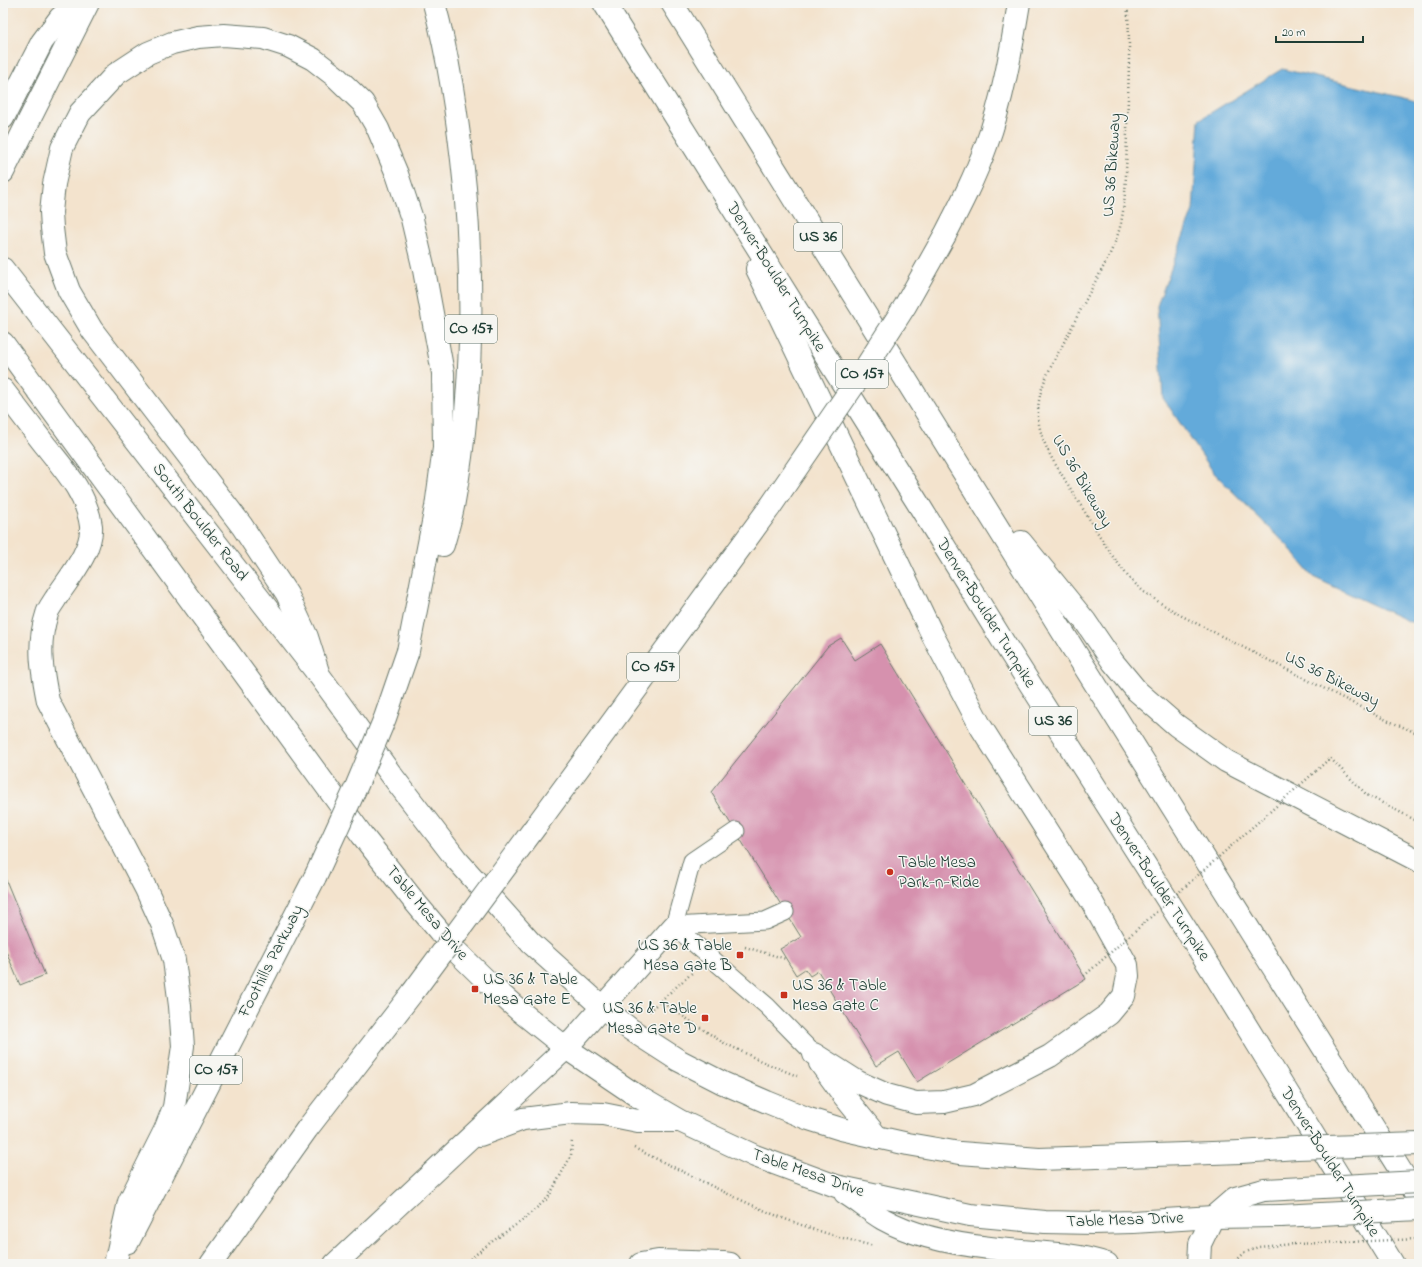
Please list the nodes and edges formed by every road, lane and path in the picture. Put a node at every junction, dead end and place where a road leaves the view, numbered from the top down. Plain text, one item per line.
1 (77, 3) edge
2 (88, 3) edge
3 (434, 3) edge
4 (604, 3) edge
5 (672, 3) edge
6 (1018, 3) edge
7 (1127, 3) edge
8 (3, 118) edge
9 (3, 172) edge
10 (713, 178) junction
11 (3, 269) edge
12 (3, 343) edge
13 (3, 390) edge
14 (964, 471) junction
15 (408, 651) junction
16 (318, 675) junction
17 (1419, 734) edge
18 (1419, 822) edge
19 (736, 831) dead end
20 (1368, 834) junction
21 (1419, 849) edge
22 (1419, 860) edge
23 (785, 912) dead end
24 (674, 926) junction
25 (743, 946) dead end
26 (786, 959) dead end
27 (1084, 976) dead end
28 (602, 1007) junction
29 (566, 1048) junction
30 (814, 1054) junction
31 (680, 1121) junction
32 (572, 1138) dead end
33 (878, 1138) junction
34 (579, 1139) dead end
35 (468, 1140) junction
36 (1419, 1144) edge
37 (632, 1147) dead end
38 (1419, 1182) edge
39 (836, 1186) junction
40 (1419, 1200) edge
41 (1419, 1209) edge
42 (1213, 1217) junction
43 (1419, 1239) edge
44 (881, 1247) dead end
45 (116, 1264) edge
46 (211, 1264) edge
47 (336, 1264) edge
48 (641, 1264) edge
49 (730, 1264) edge
50 (1108, 1264) edge
51 (1199, 1264) edge
52 (1232, 1264) edge
53 (1393, 1264) edge

1 - 8 main road
2 - 9 main road
3 - 15 main road, CO 157
4 - 10 main road, Denver–Boulder Turnpike / US 36
5 - 14 main road, US 36
6 - 46 main road, CO 157, bridge
7 - 17 path, US 36 Bikeway
10 - 30 main road
10 - 53 main road, Denver–Boulder Turnpike / US 36
11 - 16 main road, South Boulder Road
12 - 29 main road, Table Mesa Drive
13 - 45 main road
14 - 20 main road
14 - 40 main road, US 36
15 - 16 main road
15 - 45 main road, Foothills Parkway / CO 157, bridge
16 - 28 main road, South Boulder Road
18 - 27 path, bridge
19 - 24 lane
20 - 21 main road
20 - 22 main road
23 - 24 lane
24 - 28 main road
24 - 30 lane
25 - 26 path
28 - 29 main road
28 - 33 main road
29 - 31 main road, Table Mesa Drive
29 - 35 main road
30 - 33 main road
31 - 35 main road
31 - 39 main road, Table Mesa Drive
32 - 34 path
33 - 36 main road, bridge
35 - 47 main road
37 - 44 path
38 - 42 main road, bridge
39 - 42 main road, Table Mesa Drive
39 - 50 main road
41 - 42 main road, Table Mesa Drive, bridge
42 - 51 main road
43 - 52 path, bridge
48 - 49 main road

